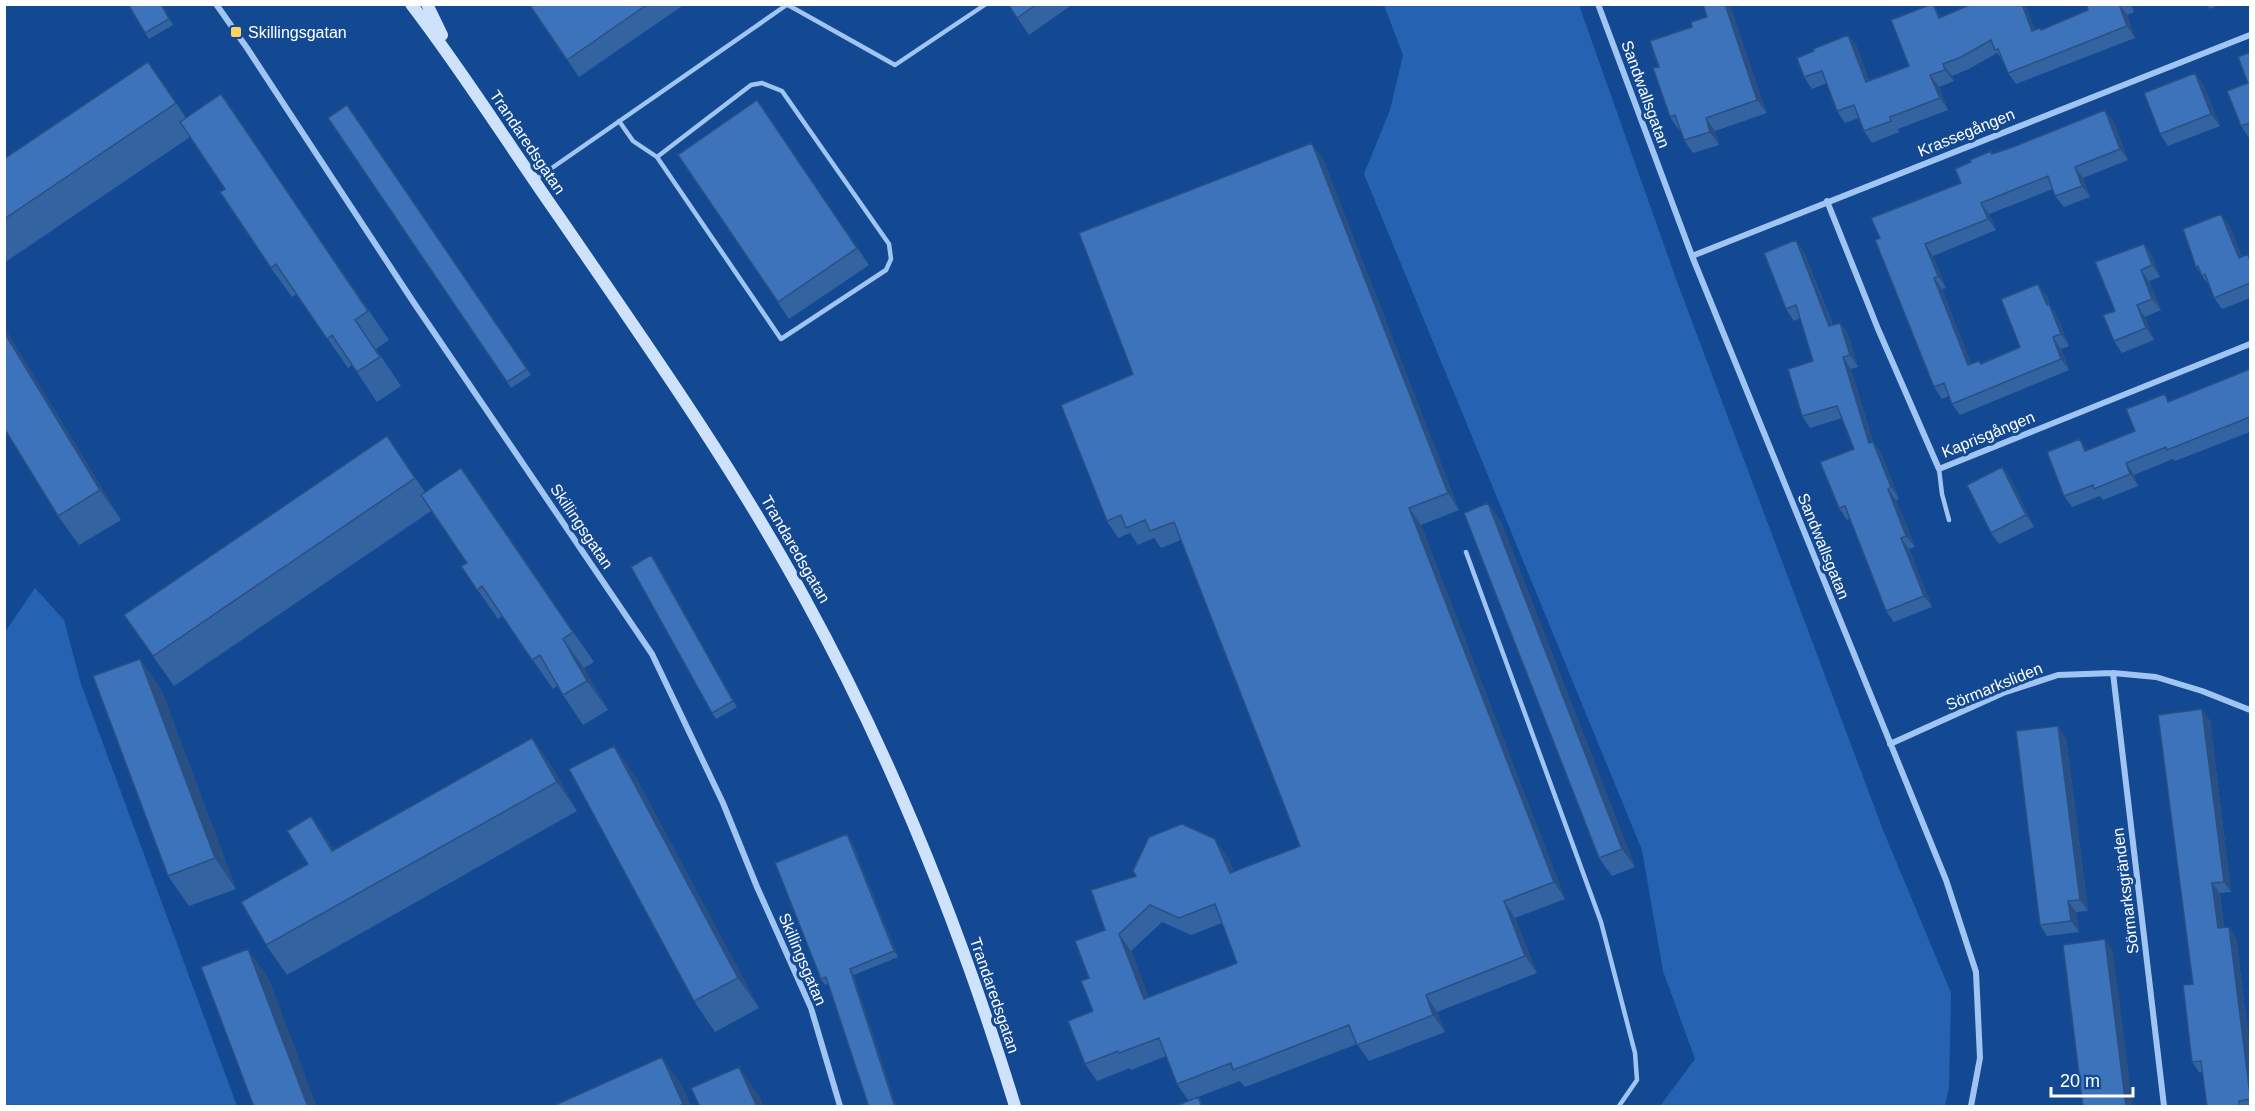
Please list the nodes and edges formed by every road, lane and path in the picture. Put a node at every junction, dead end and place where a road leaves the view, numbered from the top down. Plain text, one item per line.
1 (216, 4) edge
2 (411, 4) edge
3 (427, 4) edge
4 (986, 4) edge
5 (1598, 4) edge
6 (788, 5) edge
7 (2250, 35) edge
8 (453, 58) junction
9 (619, 121) junction
10 (657, 157) junction
11 (534, 181) junction
12 (1827, 201) junction
13 (1692, 256) junction
14 (2250, 344) edge
15 (1939, 469) junction
16 (1949, 520) dead end
17 (1466, 552) dead end
18 (2113, 673) junction
19 (2250, 710) edge
20 (1890, 744) junction
21 (840, 1107) edge
22 (1015, 1107) edge
23 (1619, 1107) edge
24 (1971, 1107) edge
25 (2164, 1107) edge

1 - 21 street, Skillingsgatan
2 - 8 street, Trandaredsgatan
3 - 8 street, Trandaredsgatan
4 - 6 lane
5 - 13 street, Sandwallsgatan
6 - 9 lane
7 - 12 street, Krassegången
8 - 11 street, Trandaredsgatan
9 - 10 lane
9 - 11 lane
10 - 10 lane
11 - 22 street, Trandaredsgatan
12 - 13 street, Krassegången
12 - 15 street, Kaprisgången
13 - 20 street, Sandwallsgatan
14 - 15 street, Kaprisgången
15 - 16 lane
17 - 23 lane
18 - 19 street, Sörmarksliden
18 - 20 street, Sörmarksliden
18 - 25 street, Sörmarksgränden
20 - 24 street, Sandwallsgatan

